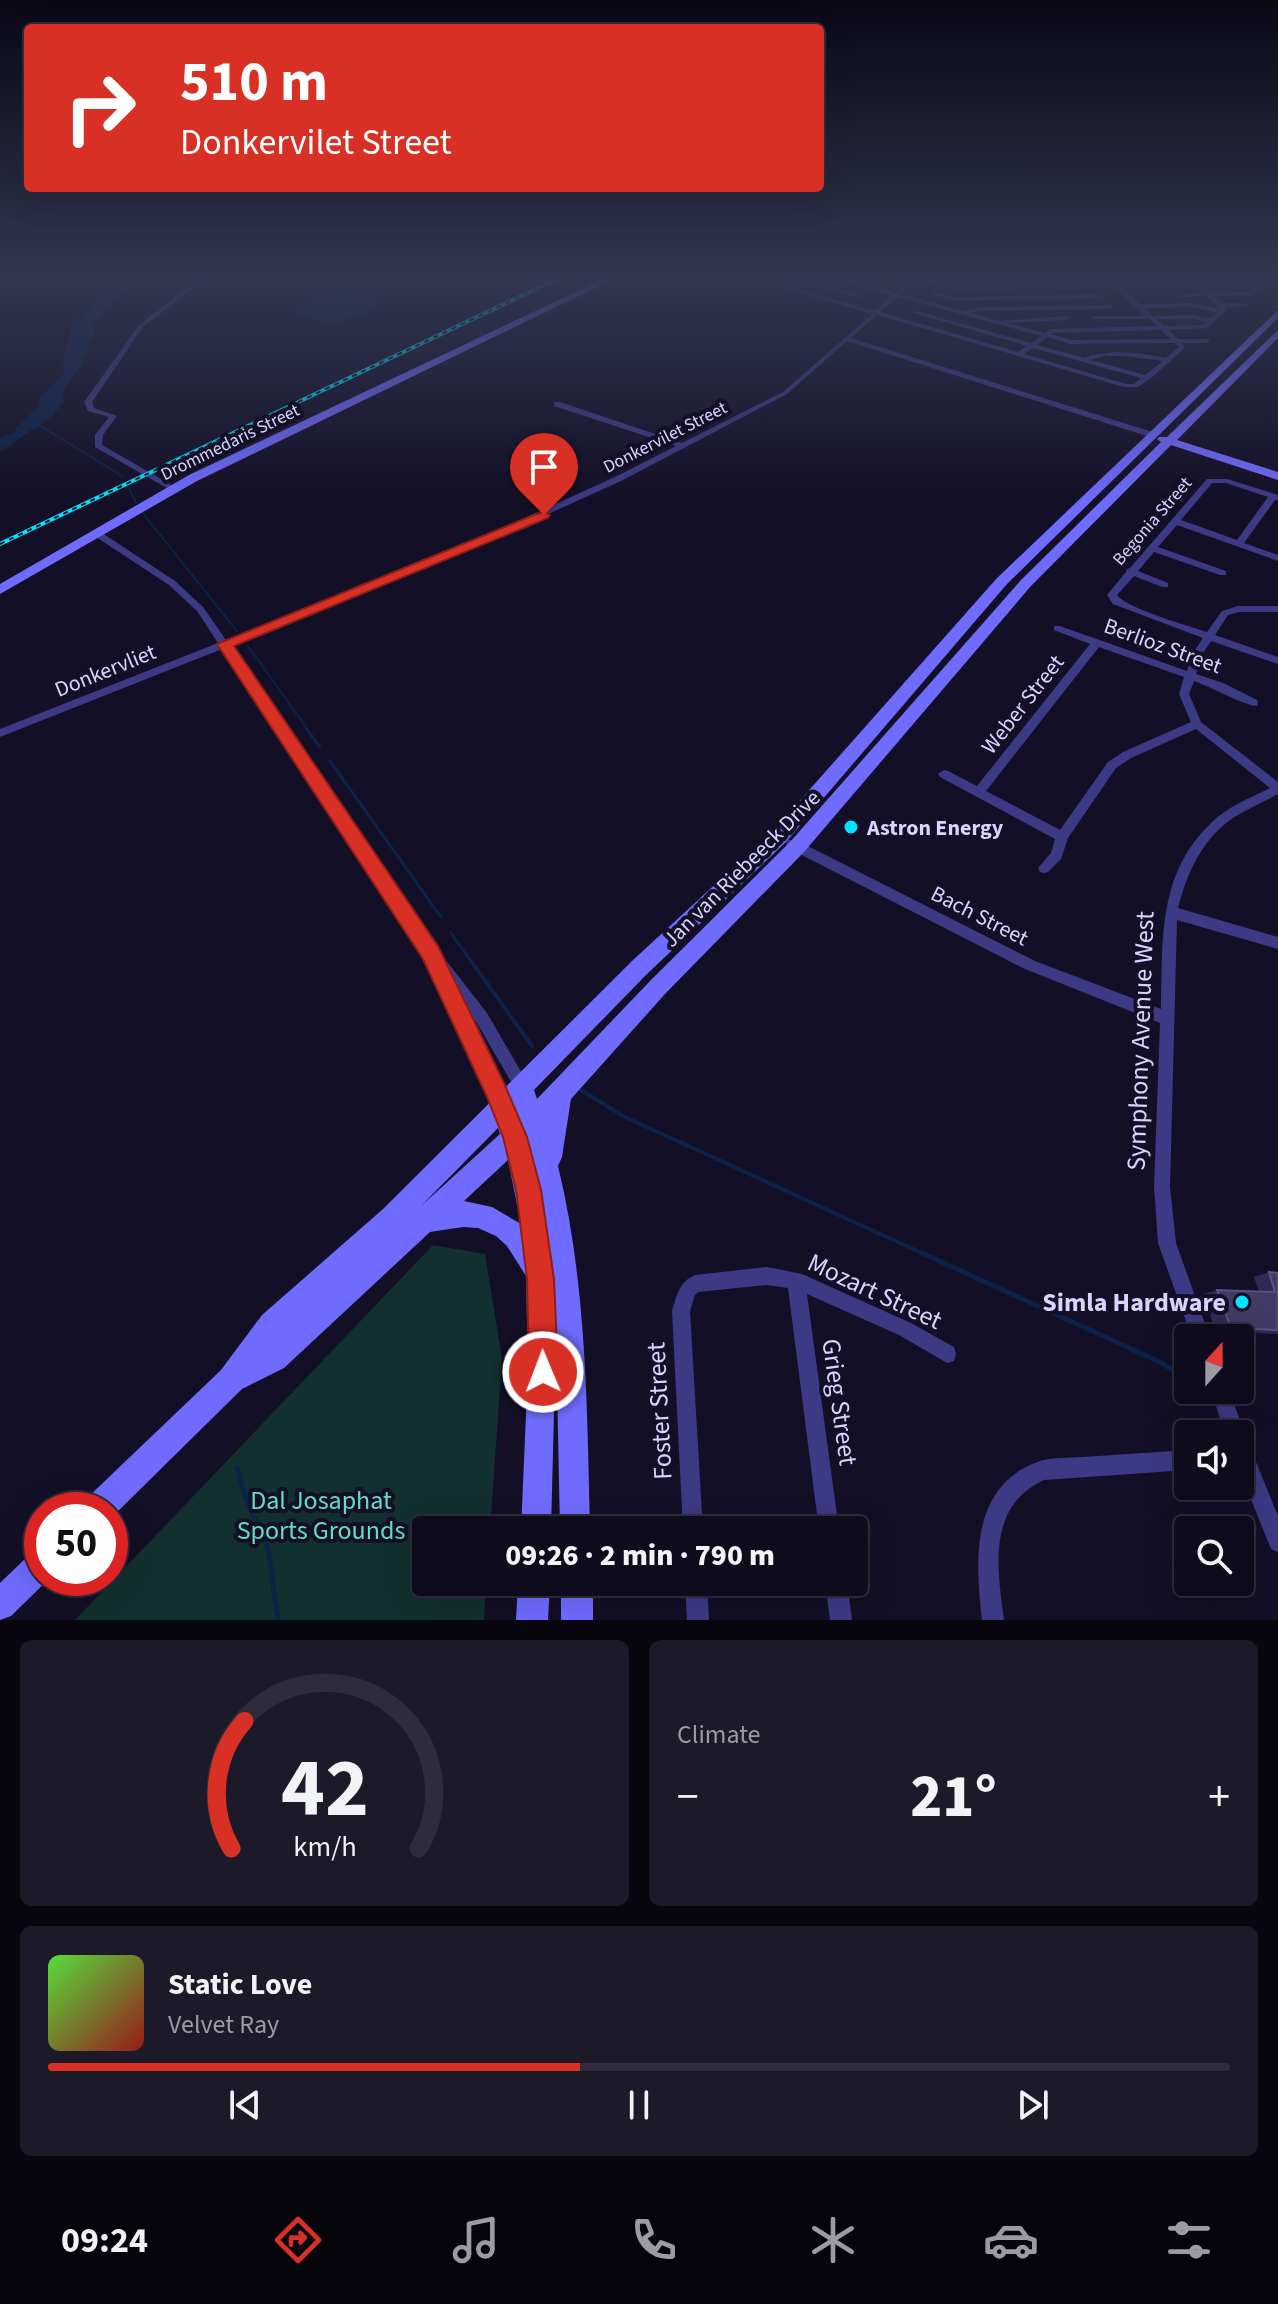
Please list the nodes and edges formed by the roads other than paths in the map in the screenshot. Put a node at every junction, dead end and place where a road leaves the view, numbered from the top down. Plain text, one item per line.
1 (123, 353) edge
2 (456, 353) edge
3 (831, 353) edge
4 (889, 353) edge
5 (1011, 353) edge
6 (1022, 353) edge
7 (1061, 353) edge
8 (1177, 353) edge
9 (1237, 353) edge
10 (1259, 353) edge
11 (1019, 355) junction
12 (1086, 360) junction
13 (1168, 360) junction
14 (1148, 378) junction
15 (557, 404) dead end
16 (1154, 434) junction
17 (1173, 440) junction
18 (683, 446) junction
19 (1278, 474) edge
20 (172, 489) junction
21 (1275, 497) edge
22 (1175, 521) junction
23 (96, 533) junction
24 (1239, 544) junction
25 (1152, 548) junction
26 (1278, 558) edge
27 (1130, 571) junction
28 (1223, 573) dead end
29 (1165, 585) dead end
30 (0, 590) edge
31 (1278, 609) edge
32 (1057, 628) dead end
33 (1207, 636) junction
34 (1097, 642) junction
35 (225, 644) junction
36 (1259, 654) junction
37 (1278, 654) edge
38 (1278, 661) edge
39 (1188, 675) junction
40 (1253, 703) dead end
41 (1197, 724) junction
42 (0, 733) edge
43 (944, 774) dead end
44 (1278, 789) edge
45 (980, 791) junction
46 (1062, 837) junction
47 (788, 842) junction
48 (1044, 868) dead end
49 (1171, 912) junction
50 (1278, 943) edge
51 (431, 952) junction
52 (1168, 1019) junction
53 (560, 1092) junction
54 (512, 1096) junction
55 (524, 1128) junction
56 (548, 1171) junction
57 (423, 1222) junction
58 (540, 1279) junction
59 (796, 1280) junction
60 (688, 1289) joint
61 (1196, 1324) edge
62 (947, 1354) dead end
63 (231, 1380) junction
64 (1174, 1461) edge
65 (1254, 1484) edge
66 (116, 1492) edge
67 (537, 1516) edge
68 (575, 1516) edge
69 (692, 1516) edge
70 (827, 1516) edge
71 (1278, 1542) edge
72 (24, 1582) edge
73 (533, 1596) edge
74 (577, 1596) edge
75 (697, 1596) edge
76 (838, 1596) edge
77 (0, 1605) edge
78 (532, 1620) edge
79 (577, 1620) edge
80 (698, 1620) edge
81 (841, 1620) edge
82 (993, 1620) edge

1 - 20 street
2 - 20 main road, Drommedaris Street
3 - 18 street, Donkervilet Street
4 - 16 street
5 - 11 street
6 - 11 street
7 - 12 street
8 - 13 street
9 - 16 main road, Jan van Riebeeck Drive
10 - 17 main road, Jan van Riebeeck Drive
11 - 14 street
12 - 13 street
12 - 14 street
13 - 14 street
15 - 18 street
16 - 17 main road
16 - 47 main road, Jan van Riebeeck Drive
17 - 19 main road
17 - 47 main road, Jan van Riebeeck Drive
18 - 35 street, Donkervilet Street
20 - 23 main road, Drommedaris Street
21 - 22 street, Begonia Street
21 - 24 street
22 - 24 street
22 - 25 street, Begonia Street
23 - 30 main road, Drommedaris Street
23 - 35 street
24 - 26 street
25 - 27 street, Begonia Street
25 - 28 street
27 - 29 street
27 - 33 street, Begonia Street
31 - 33 street
32 - 34 street, Berlioz Street
33 - 36 street
33 - 39 street
34 - 39 street, Berlioz Street
34 - 45 street, Weber Street
35 - 42 street, Donkervliet
35 - 51 street
36 - 37 street
36 - 38 street
39 - 40 street, Berlioz Street
39 - 41 street
41 - 44 street
41 - 46 street
43 - 45 street
44 - 49 street, Symphony Avenue West
45 - 46 street
46 - 48 street
47 - 52 street, Bach Street
47 - 53 main road, Jan van Riebeeck Drive
47 - 54 main road, Jan van Riebeeck Drive
49 - 50 street
49 - 52 street, Symphony Avenue West
51 - 54 street
51 - 54 street
52 - 61 street, Symphony Avenue West
53 - 55 main road, Jan van Riebeeck Drive
53 - 56 main road
54 - 55 main road
54 - 63 main road, Jan van Riebeeck Drive
55 - 56 main road
55 - 57 main road, Jan van Riebeeck Drive
55 - 58 main road
56 - 68 main road
57 - 58 main road
57 - 63 main road, Jan van Riebeeck Drive
58 - 67 main road
59 - 60 street, Mozart Street
59 - 62 street, Mozart Street
59 - 70 street, Grieg Street
60 - 69 street, Foster Street
63 - 66 main road, Jan van Riebeeck Drive
64 - 82 street
65 - 71 street
72 - 77 main road
73 - 78 main road
74 - 79 main road
75 - 80 street
76 - 81 street

